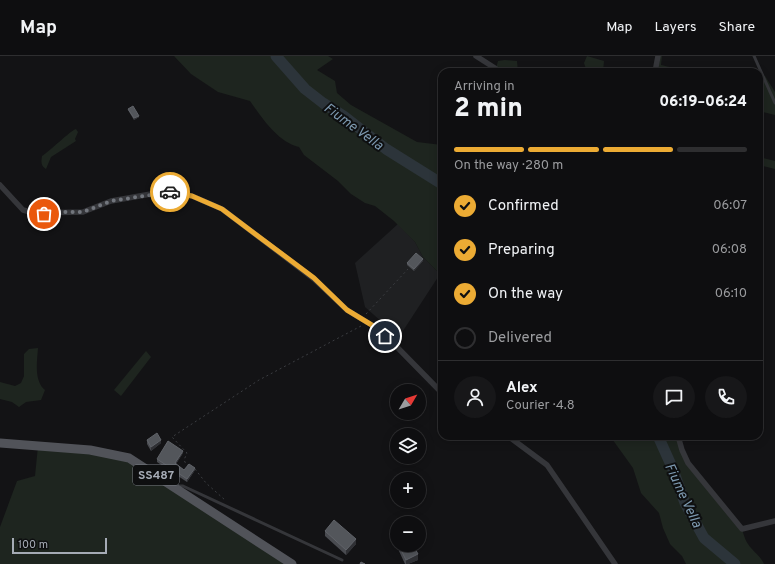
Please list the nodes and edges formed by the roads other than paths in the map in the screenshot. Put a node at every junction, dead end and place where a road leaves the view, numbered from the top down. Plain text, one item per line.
1 (476, 56) edge
2 (658, 56) edge
3 (754, 56) edge
4 (495, 68) edge
5 (656, 68) edge
6 (759, 68) edge
7 (763, 76) edge
8 (775, 103) edge
9 (0, 185) edge
10 (438, 389) edge
11 (513, 440) edge
12 (679, 440) edge
13 (0, 443) edge
14 (172, 486) junction
15 (775, 520) edge
16 (342, 560) dead end
17 (292, 564) edge
18 (615, 564) edge

1 - 4 street
2 - 5 street
3 - 6 lane
7 - 8 lane
9 - 10 street
11 - 18 street
12 - 15 street
13 - 14 main road, SS487
14 - 16 lane
14 - 17 main road, SS487

